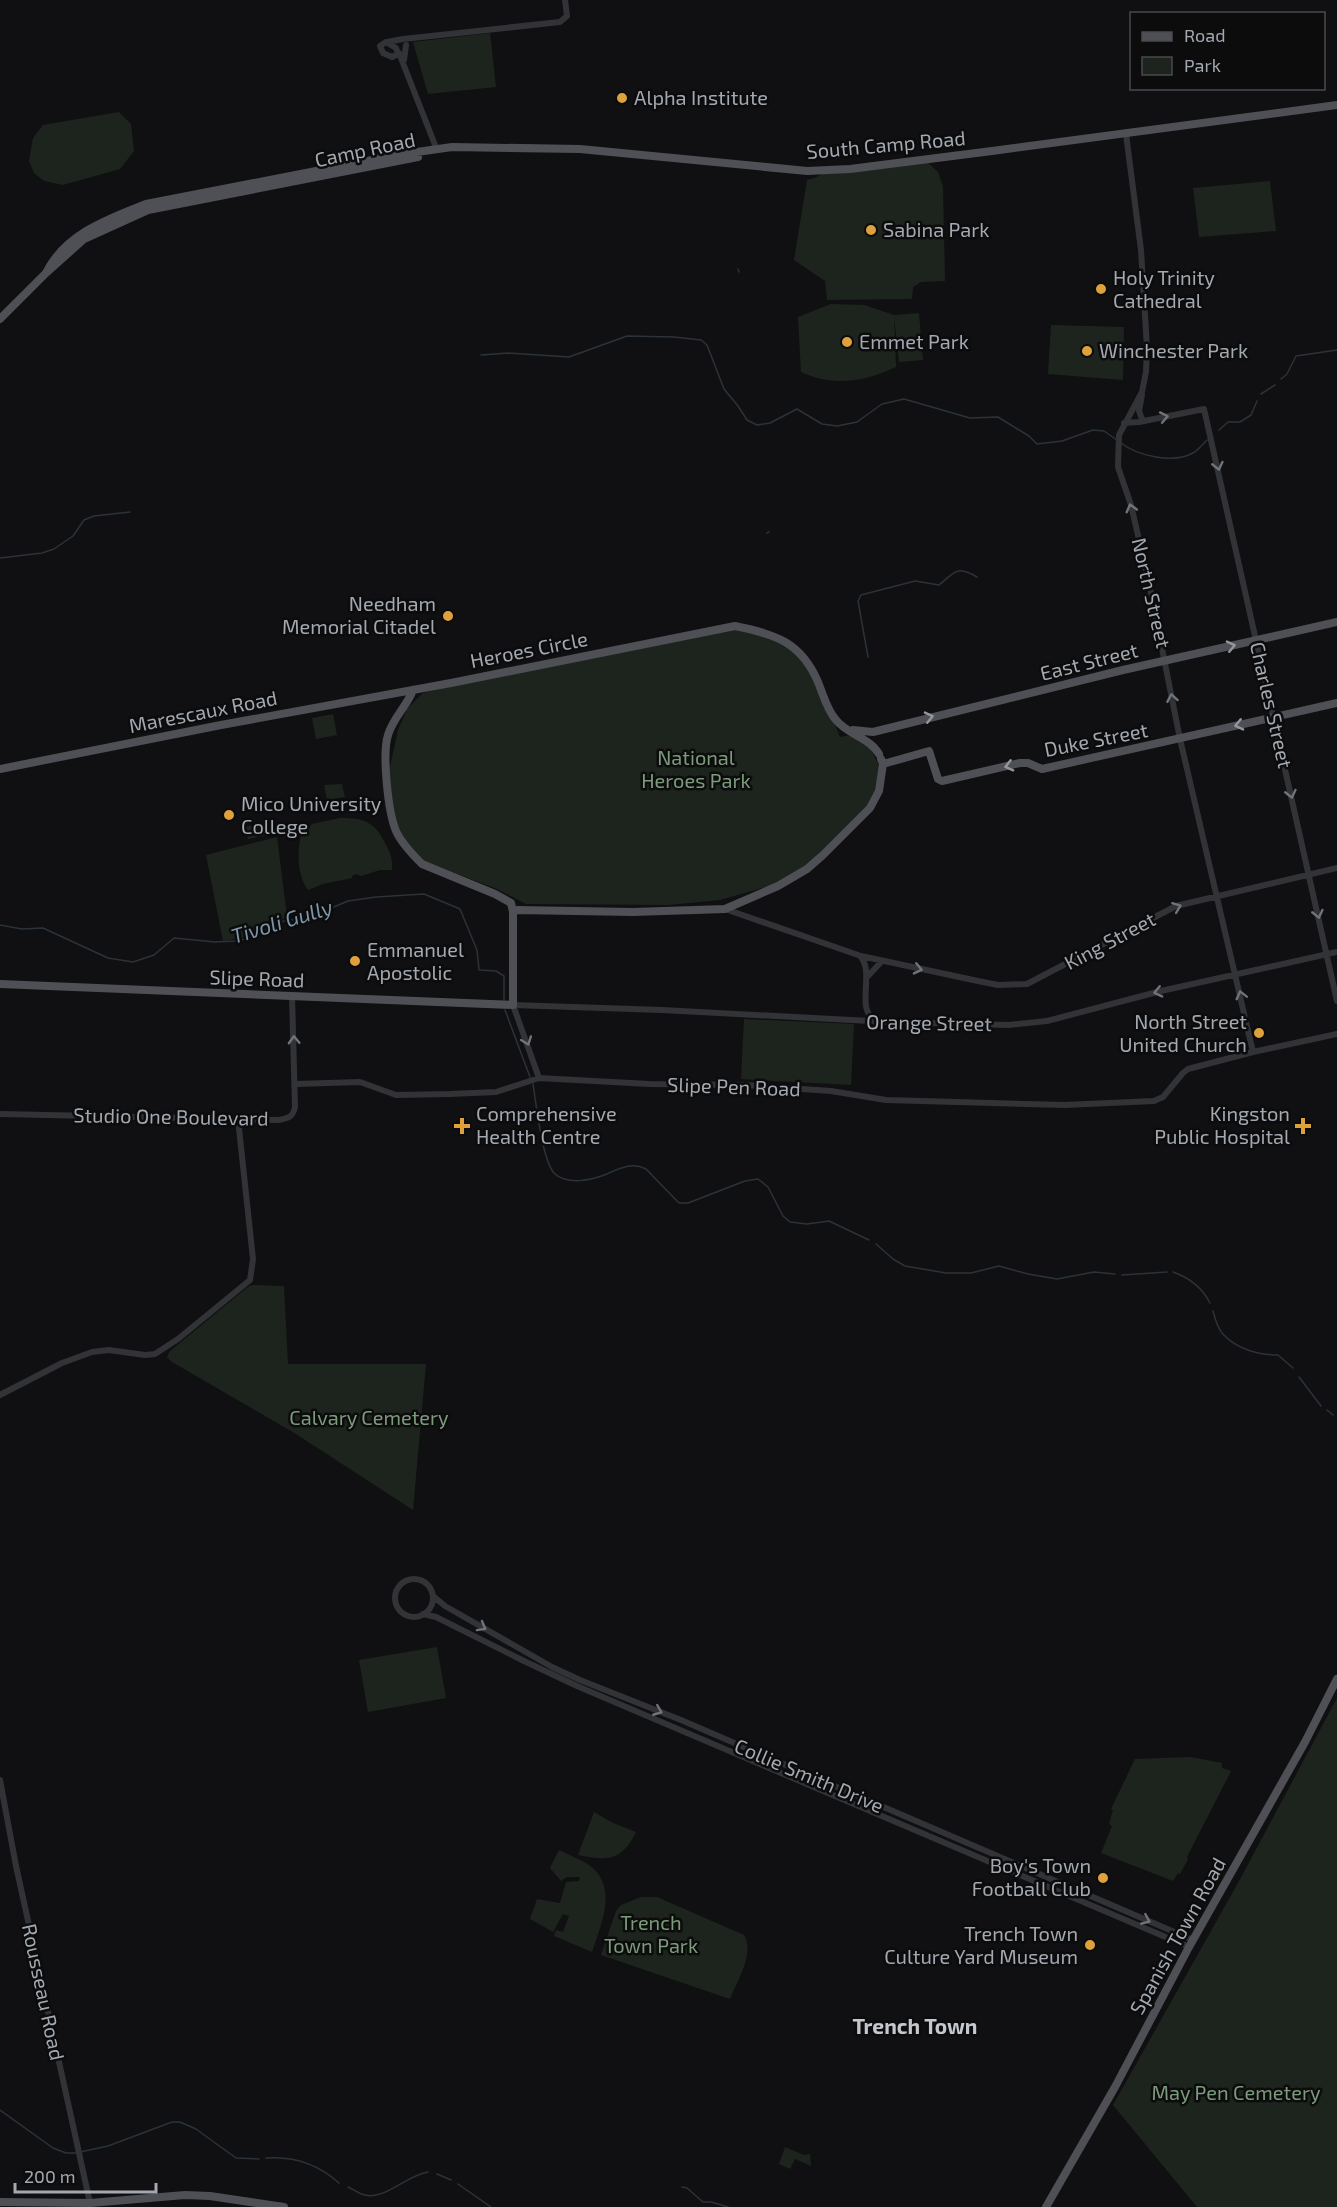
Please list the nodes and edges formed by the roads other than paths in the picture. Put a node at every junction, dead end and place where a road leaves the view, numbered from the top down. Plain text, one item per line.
1 (565, 0) edge
2 (410, 41) junction
3 (387, 42) junction
4 (397, 54) junction
5 (405, 66) junction
6 (1337, 105) edge
7 (1126, 134) junction
8 (437, 150) junction
9 (0, 319) edge
10 (1142, 392) junction
11 (1145, 421) junction
12 (1124, 423) junction
13 (1337, 622) edge
14 (1256, 640) junction
15 (1166, 661) junction
16 (413, 690) junction
17 (1337, 703) edge
18 (1274, 716) junction
19 (849, 730) junction
20 (873, 732) junction
21 (1180, 739) junction
22 (879, 754) junction
23 (882, 764) junction
24 (0, 769) edge
25 (1337, 868) edge
26 (1309, 874) junction
27 (1218, 895) junction
28 (725, 909) junction
29 (513, 912) junction
30 (1337, 952) edge
31 (1328, 954) junction
32 (861, 956) junction
33 (882, 961) junction
34 (868, 976) junction
35 (1236, 976) junction
36 (0, 984) edge
37 (292, 996) junction
38 (1337, 1001) edge
39 (513, 1005) junction
40 (865, 1005) junction
41 (859, 1021) junction
42 (888, 1022) junction
43 (1337, 1034) edge
44 (1253, 1052) junction
45 (539, 1078) junction
46 (296, 1084) junction
47 (0, 1114) edge
48 (238, 1119) junction
49 (0, 1395) edge
50 (433, 1596) junction
51 (423, 1614) junction
52 (1337, 1679) edge
53 (0, 1780) edge
54 (1191, 1944) junction
55 (0, 2202) edge
56 (90, 2203) junction
57 (284, 2207) edge
58 (1046, 2207) edge

1 - 2 street
2 - 3 street
2 - 4 street
2 - 5 street
3 - 4 street
3 - 4 street
4 - 5 street
5 - 8 street
6 - 7 main road, South Camp Road
7 - 8 main road, South Camp Road
7 - 10 street, North Street
8 - 9 main road, Camp Road
10 - 11 street
10 - 12 street, North Street
11 - 12 street
11 -> 14 street, Charles Street
15 -> 12 street, North Street
13 - 14 main road, East Street
15 -> 14 main road, East Street
14 - 18 street, Charles Street
20 -> 15 main road, East Street
21 -> 15 street, North Street
16 - 19 main road, Heroes Circle
16 - 24 main road, Marescaux Road
16 - 29 main road
17 - 18 main road, Duke Street
18 -> 21 main road, Duke Street
18 -> 26 street, Charles Street
19 - 20 main road, East Street
19 - 22 main road, Heroes Circle
20 - 22 main road
21 -> 23 main road, Duke Street
21 - 27 street, North Street
22 - 23 main road
23 - 28 main road
25 - 26 street, King Street
26 - 27 street, King Street
26 -> 31 street, Charles Street
33 -> 27 street, King Street
27 - 35 street, North Street
28 - 29 main road
28 - 32 street, King Street
29 - 39 main road
30 - 31 street, Orange Street
31 - 35 street, Orange Street
31 - 38 street, Charles Street
32 - 33 street, King Street
32 - 34 street
33 - 34 street
34 - 40 street
35 -> 42 street, Orange Street
44 -> 35 street, North Street
36 - 37 main road, Slipe Road
37 - 39 main road, Slipe Road
46 -> 37 street, Studio One Boulevard
39 - 41 street, Orange Street
39 -> 45 street
40 - 41 street
40 - 42 street
41 - 42 street, Orange Street
43 - 44 street, Slipe Pen Road
44 - 45 street, Slipe Pen Road
45 - 46 street, Slipe Pen Road
46 - 48 street, Studio One Boulevard
47 - 48 street, Studio One Boulevard
48 - 49 street
50 - 51 street
50 - 51 street
50 -> 54 street, Collie Smith Drive
51 - 54 street, Collie Smith Drive
52 - 54 main road, Spanish Town Road
53 - 56 street, Rousseau Road
54 - 58 main road, Spanish Town Road
55 - 56 main road
56 - 57 main road

